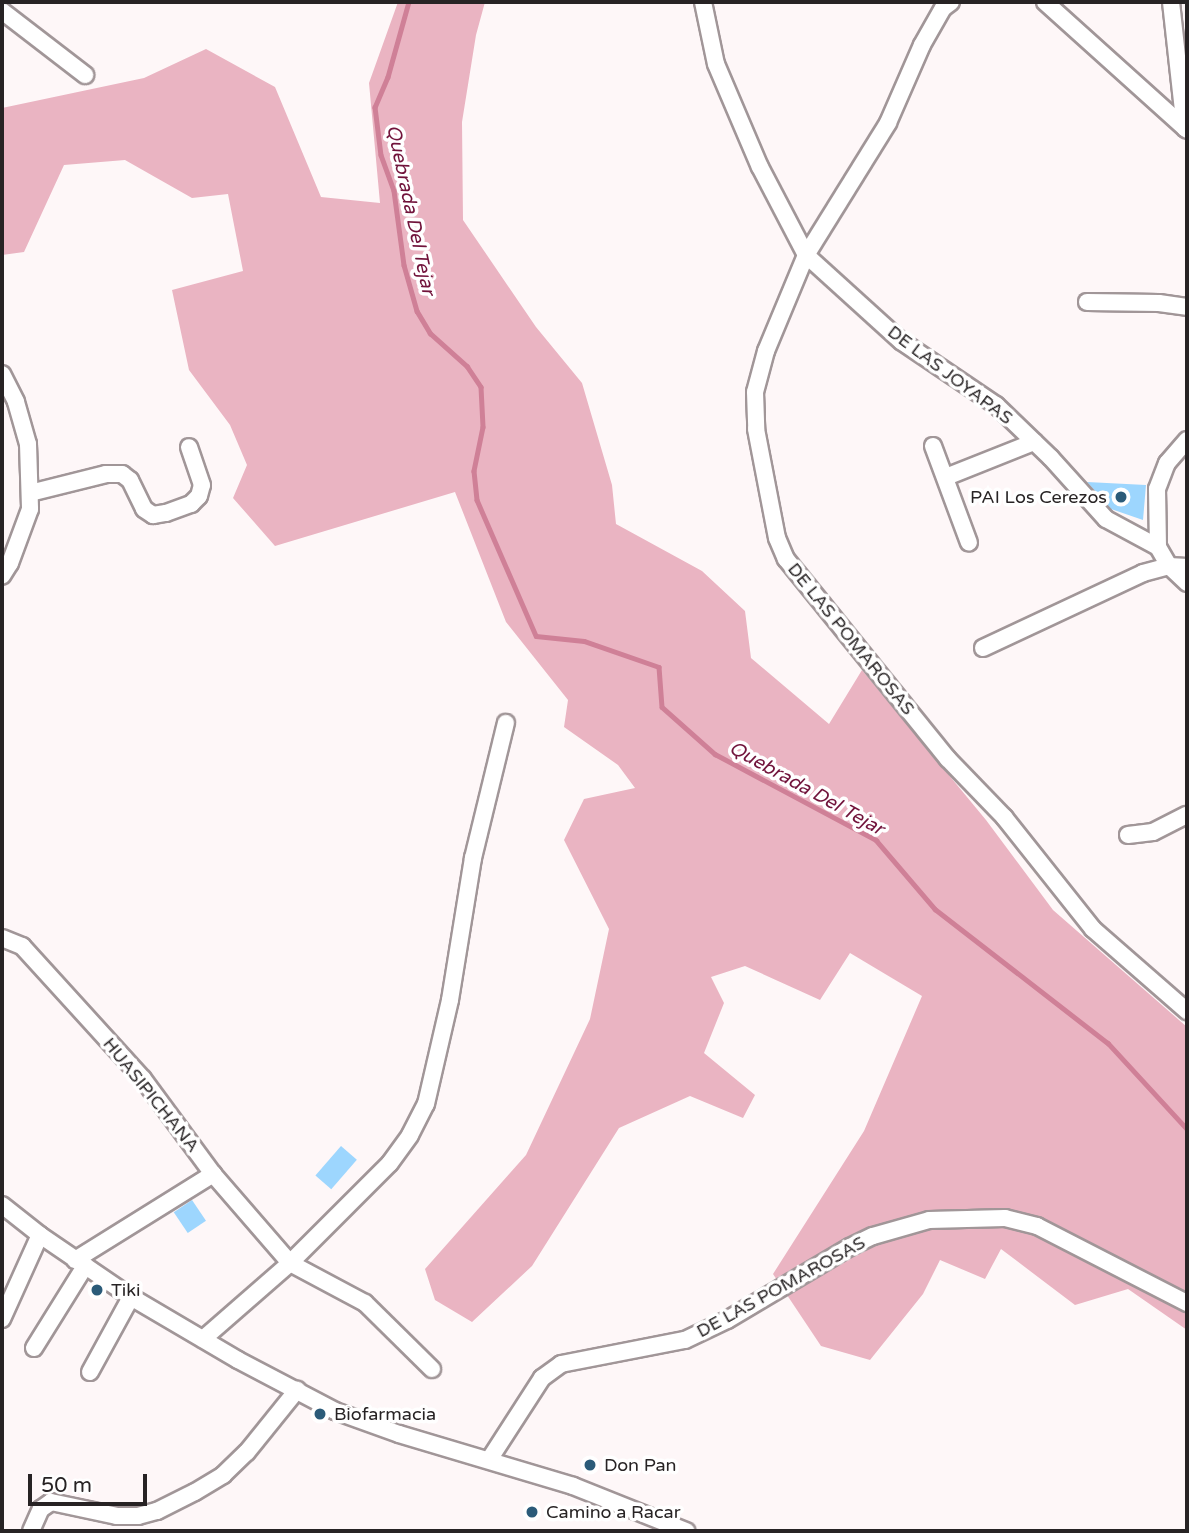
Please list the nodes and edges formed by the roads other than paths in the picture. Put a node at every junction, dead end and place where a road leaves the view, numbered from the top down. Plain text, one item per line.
1 (703, 2) edge
2 (1045, 2) edge
3 (1171, 2) edge
4 (944, 4) edge
5 (2, 11) edge
6 (1180, 22) edge
7 (85, 75) dead end
8 (1186, 129) edge
9 (806, 255) junction
10 (1087, 302) dead end
11 (1187, 307) edge
12 (2, 374) edge
13 (1187, 440) edge
14 (1034, 442) junction
15 (933, 446) dead end
16 (189, 447) dead end
17 (946, 477) junction
18 (30, 493) junction
19 (970, 543) dead end
20 (1158, 547) junction
21 (1169, 566) junction
22 (1187, 567) edge
23 (2, 576) edge
24 (1187, 583) edge
25 (983, 648) dead end
26 (506, 723) dead end
27 (1187, 815) edge
28 (1128, 835) dead end
29 (2, 938) edge
30 (1187, 1011) edge
31 (213, 1174) junction
32 (2, 1205) edge
33 (40, 1235) junction
34 (80, 1263) junction
35 (290, 1264) junction
36 (131, 1297) junction
37 (1187, 1303) edge
38 (2, 1319) edge
39 (203, 1339) junction
40 (34, 1348) dead end
41 (432, 1369) dead end
42 (90, 1372) dead end
43 (297, 1390) junction
44 (489, 1460) junction
45 (32, 1531) edge
46 (686, 1531) edge

1 - 9 street
2 - 8 street
3 - 6 street
4 - 9 street, DE LAS POMAROSAS
5 - 7 street
6 - 8 street
9 - 14 street, DE LAS JOYAPAS
9 - 30 street, DE LAS POMAROSAS
10 - 11 street
12 - 18 street
13 - 20 street
14 - 17 street
14 - 20 street, DE LAS JOYAPAS
15 - 17 street
16 - 18 street
17 - 19 street
18 - 23 street
20 - 21 street
21 - 22 street
21 - 24 street
21 - 25 street
26 - 35 street
27 - 28 street
29 - 31 street, HUASIPICHANA
31 - 34 street
31 - 35 street, HUASIPICHANA
32 - 33 street
33 - 34 street
33 - 38 street
34 - 36 street
34 - 40 street
35 - 39 street
35 - 41 street
36 - 39 street
36 - 42 street
37 - 44 street, DE LAS POMAROSAS
39 - 43 street
43 - 44 street
43 - 45 street
44 - 46 street

